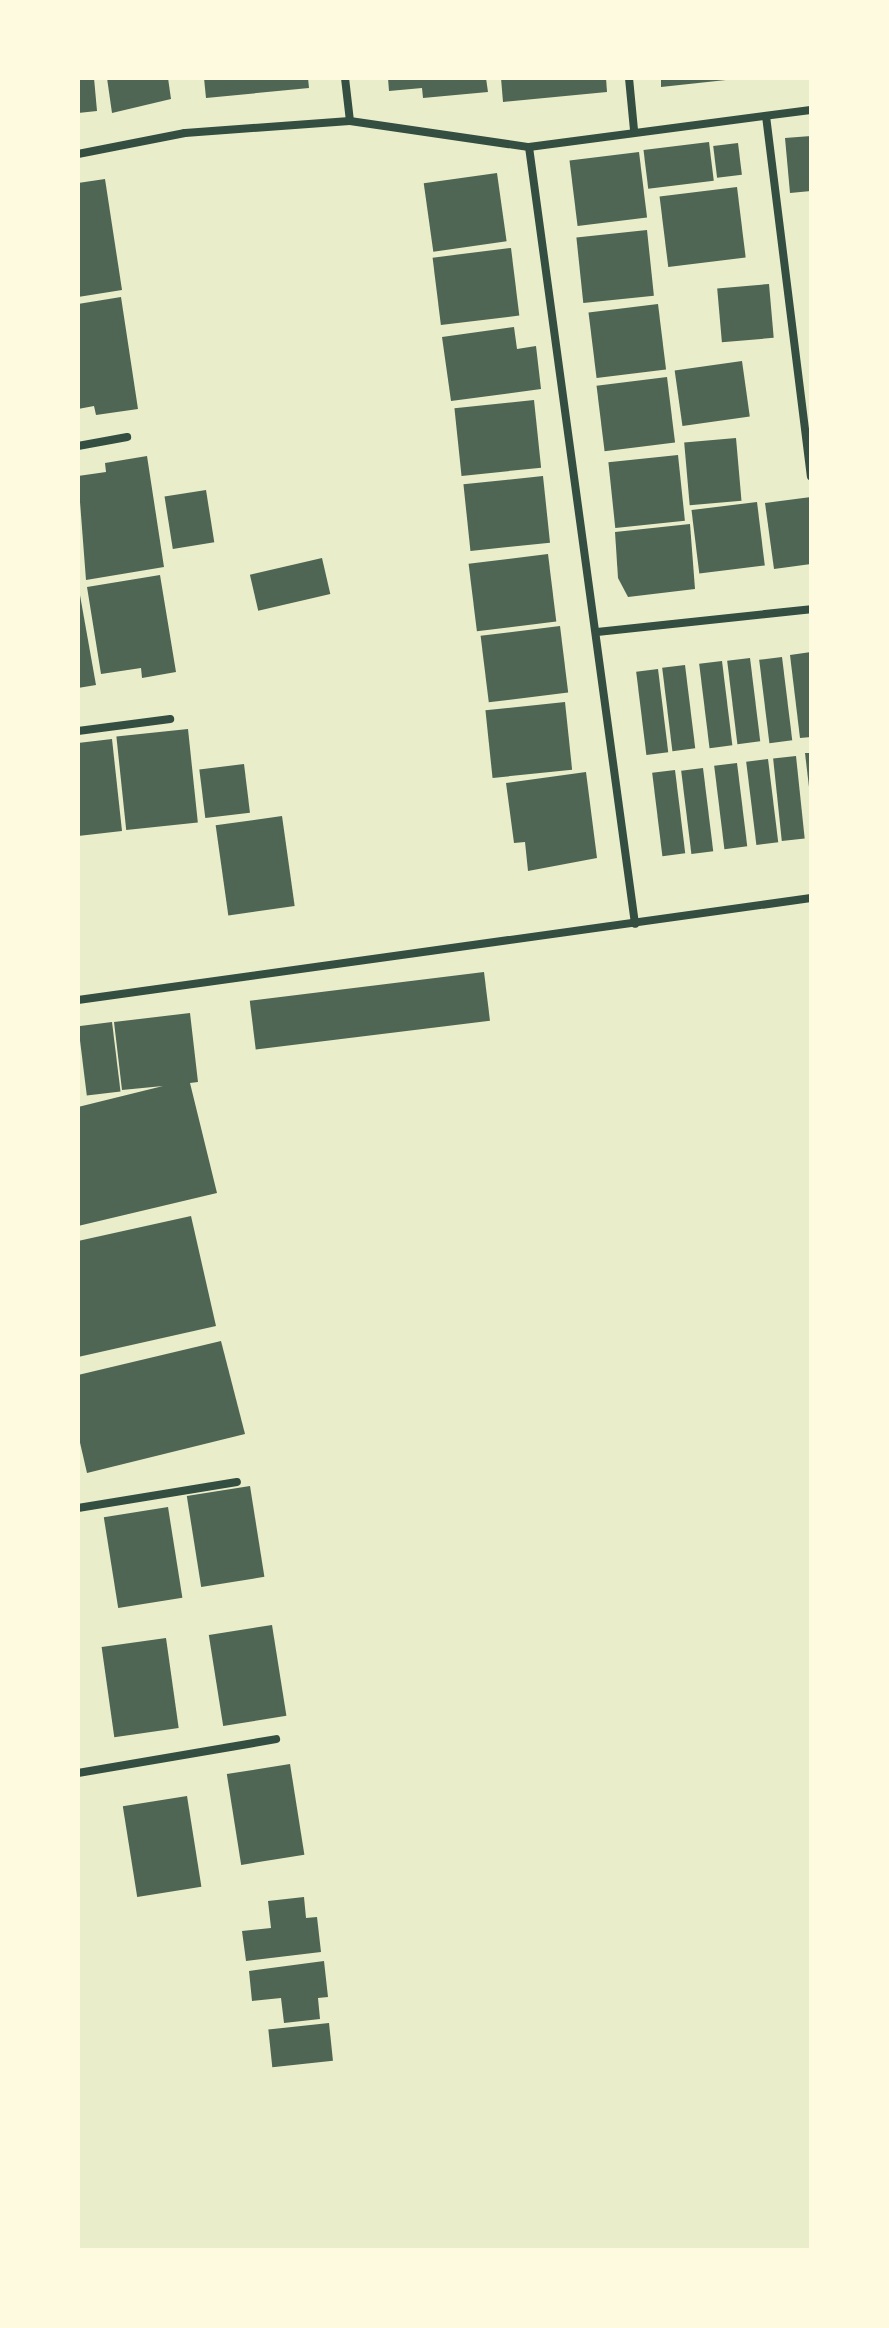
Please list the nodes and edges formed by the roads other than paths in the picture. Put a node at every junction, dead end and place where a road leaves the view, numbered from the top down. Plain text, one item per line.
1 (345, 78) edge
2 (629, 78) edge
3 (811, 110) edge
4 (766, 116) junction
5 (350, 121) junction
6 (634, 130) junction
7 (529, 147) junction
8 (78, 154) edge
9 (127, 437) dead end
10 (78, 446) edge
11 (811, 476) edge
12 (811, 609) edge
13 (597, 632) junction
14 (170, 719) dead end
15 (78, 731) edge
16 (811, 898) edge
17 (635, 924) junction
18 (78, 1000) edge
19 (237, 1482) dead end
20 (78, 1508) edge
21 (276, 1739) dead end
22 (78, 1773) edge

1 - 5 street
2 - 6 street
3 - 4 street
4 - 6 street
4 - 11 street
5 - 7 street
5 - 8 street
6 - 7 street
7 - 13 street
9 - 10 street
12 - 13 street
13 - 17 street
14 - 15 street
16 - 17 street
17 - 18 street
19 - 20 street
21 - 22 street

